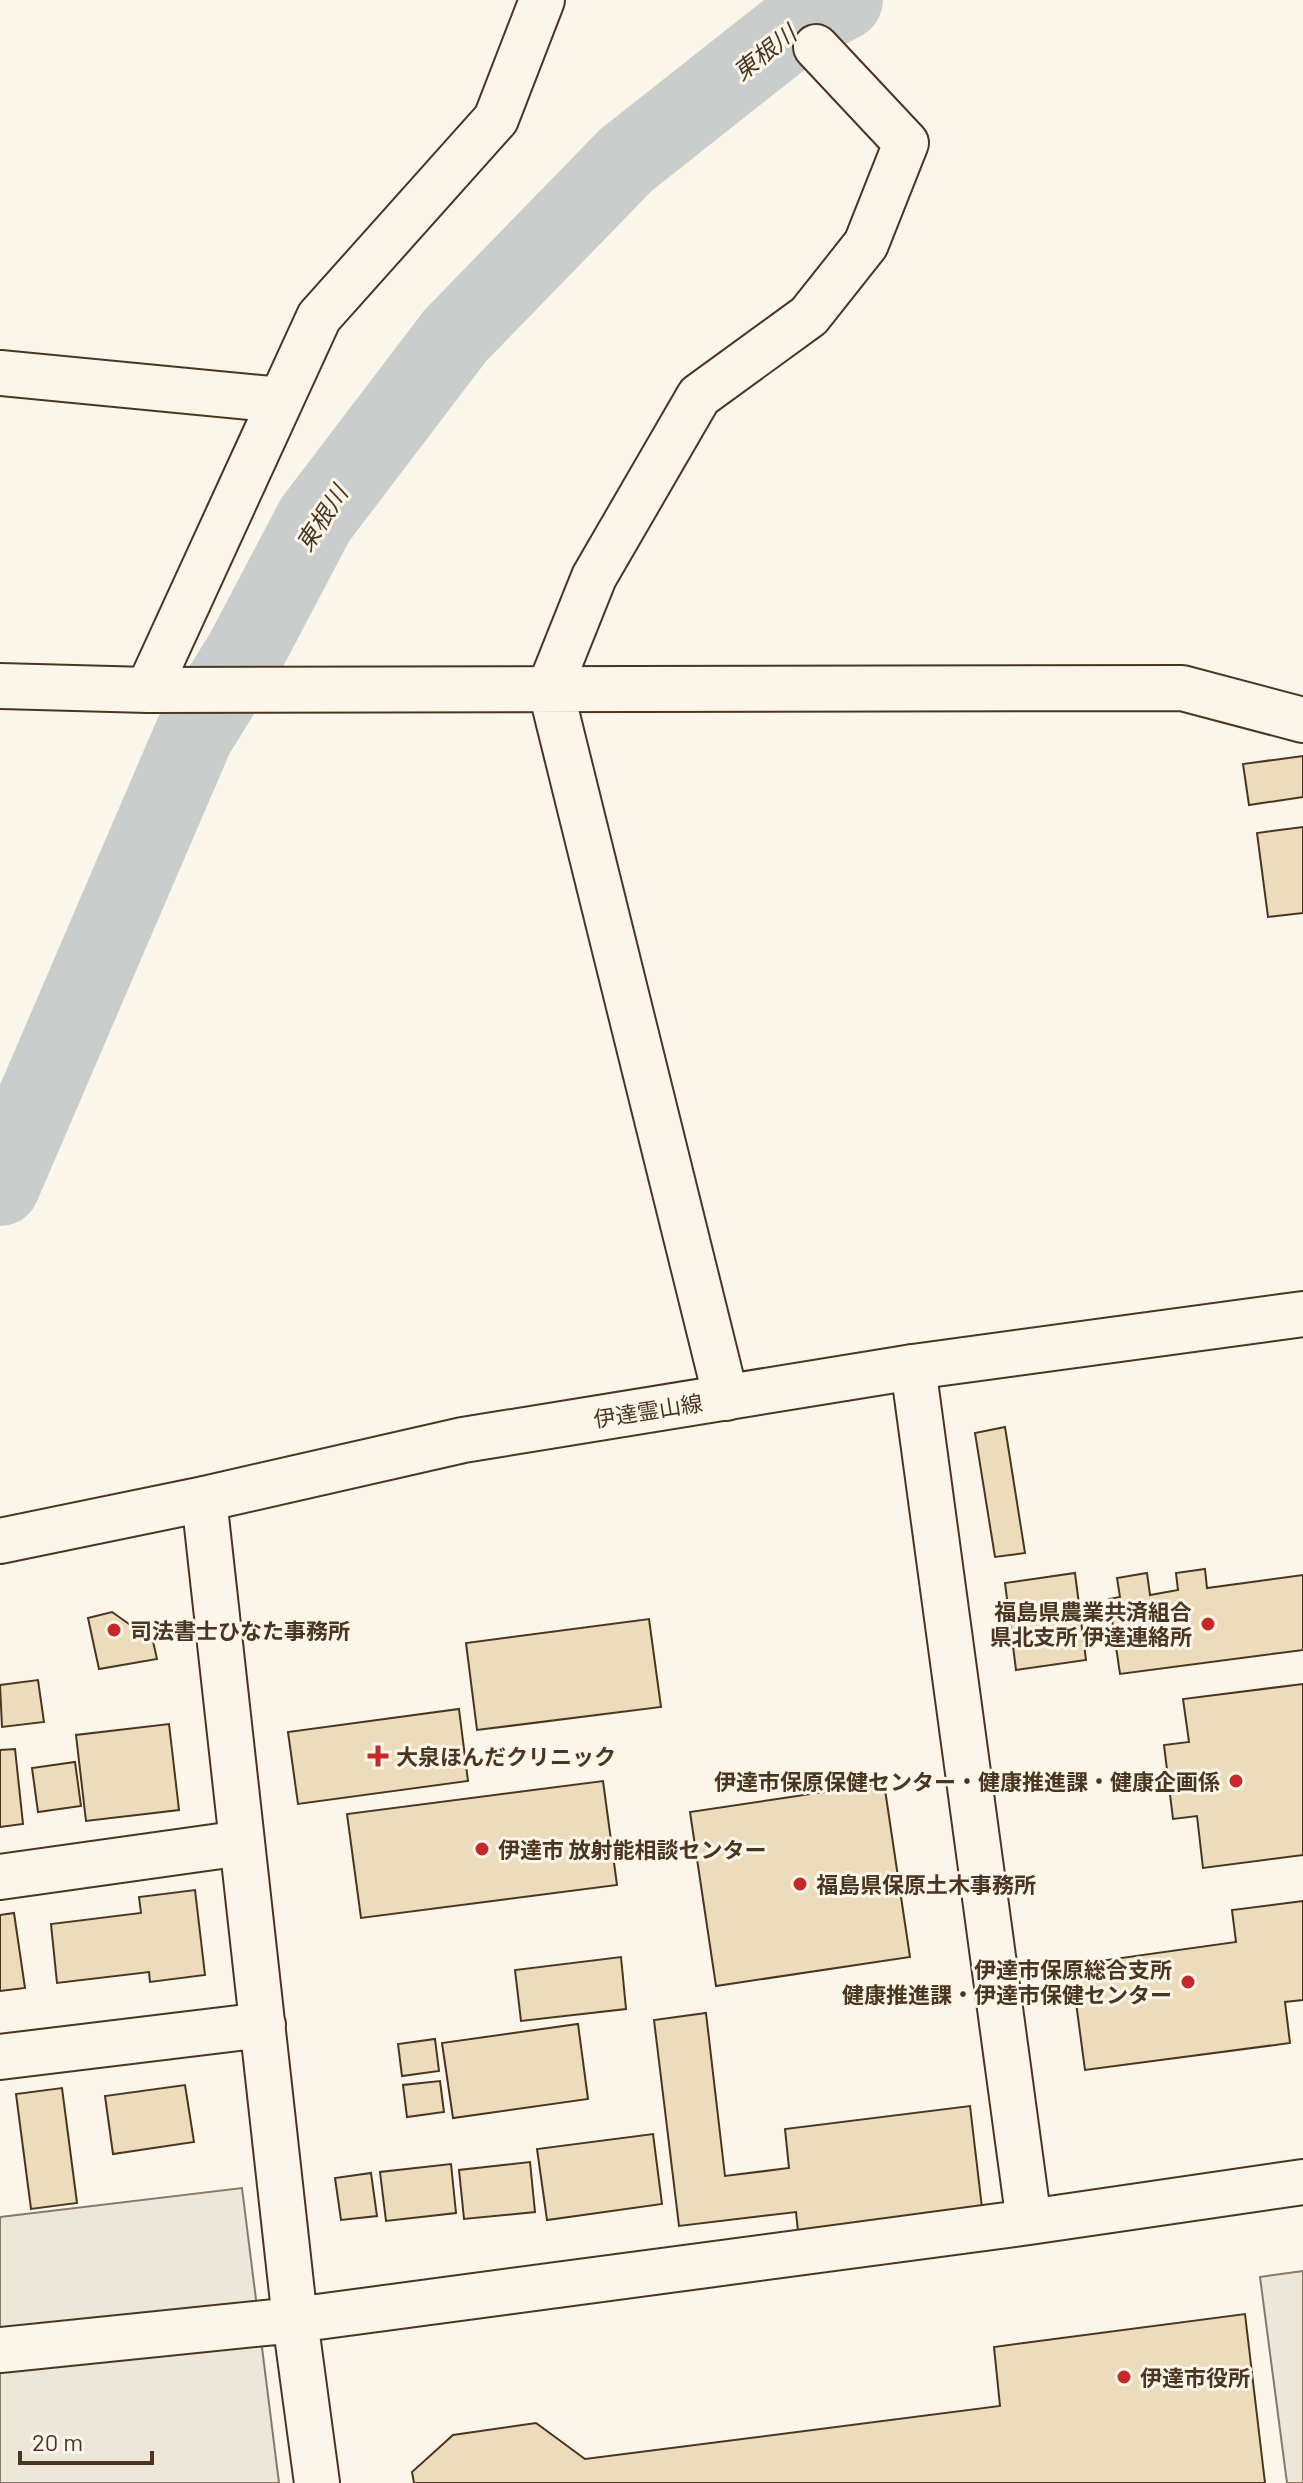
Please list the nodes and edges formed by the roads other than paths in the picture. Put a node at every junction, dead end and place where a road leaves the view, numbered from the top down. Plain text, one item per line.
1 (542, 0) edge
2 (816, 47) dead end
3 (0, 373) edge
4 (281, 400) junction
5 (0, 686) edge
6 (550, 687) junction
7 (148, 690) junction
8 (1303, 720) edge
9 (1303, 1314) edge
10 (913, 1367) junction
11 (726, 1398) junction
12 (204, 1499) junction
13 (0, 1541) edge
14 (242, 1843) junction
15 (0, 1877) edge
16 (263, 2025) junction
17 (0, 2057) edge
18 (1303, 2182) edge
19 (1029, 2222) junction
20 (295, 2320) junction
21 (0, 2350) edge
22 (317, 2483) edge

1 - 4 street
2 - 6 street
3 - 4 street
4 - 7 street
5 - 7 street
6 - 7 street
6 - 8 street
6 - 11 street
9 - 10 street, 伊達霊山線
10 - 11 street, 伊達霊山線
10 - 19 street
11 - 12 street, 伊達霊山線
12 - 13 street, 伊達霊山線
12 - 14 street
14 - 15 street
14 - 16 street
16 - 17 street
16 - 20 street
18 - 19 street
19 - 20 street
20 - 21 street
20 - 22 street

